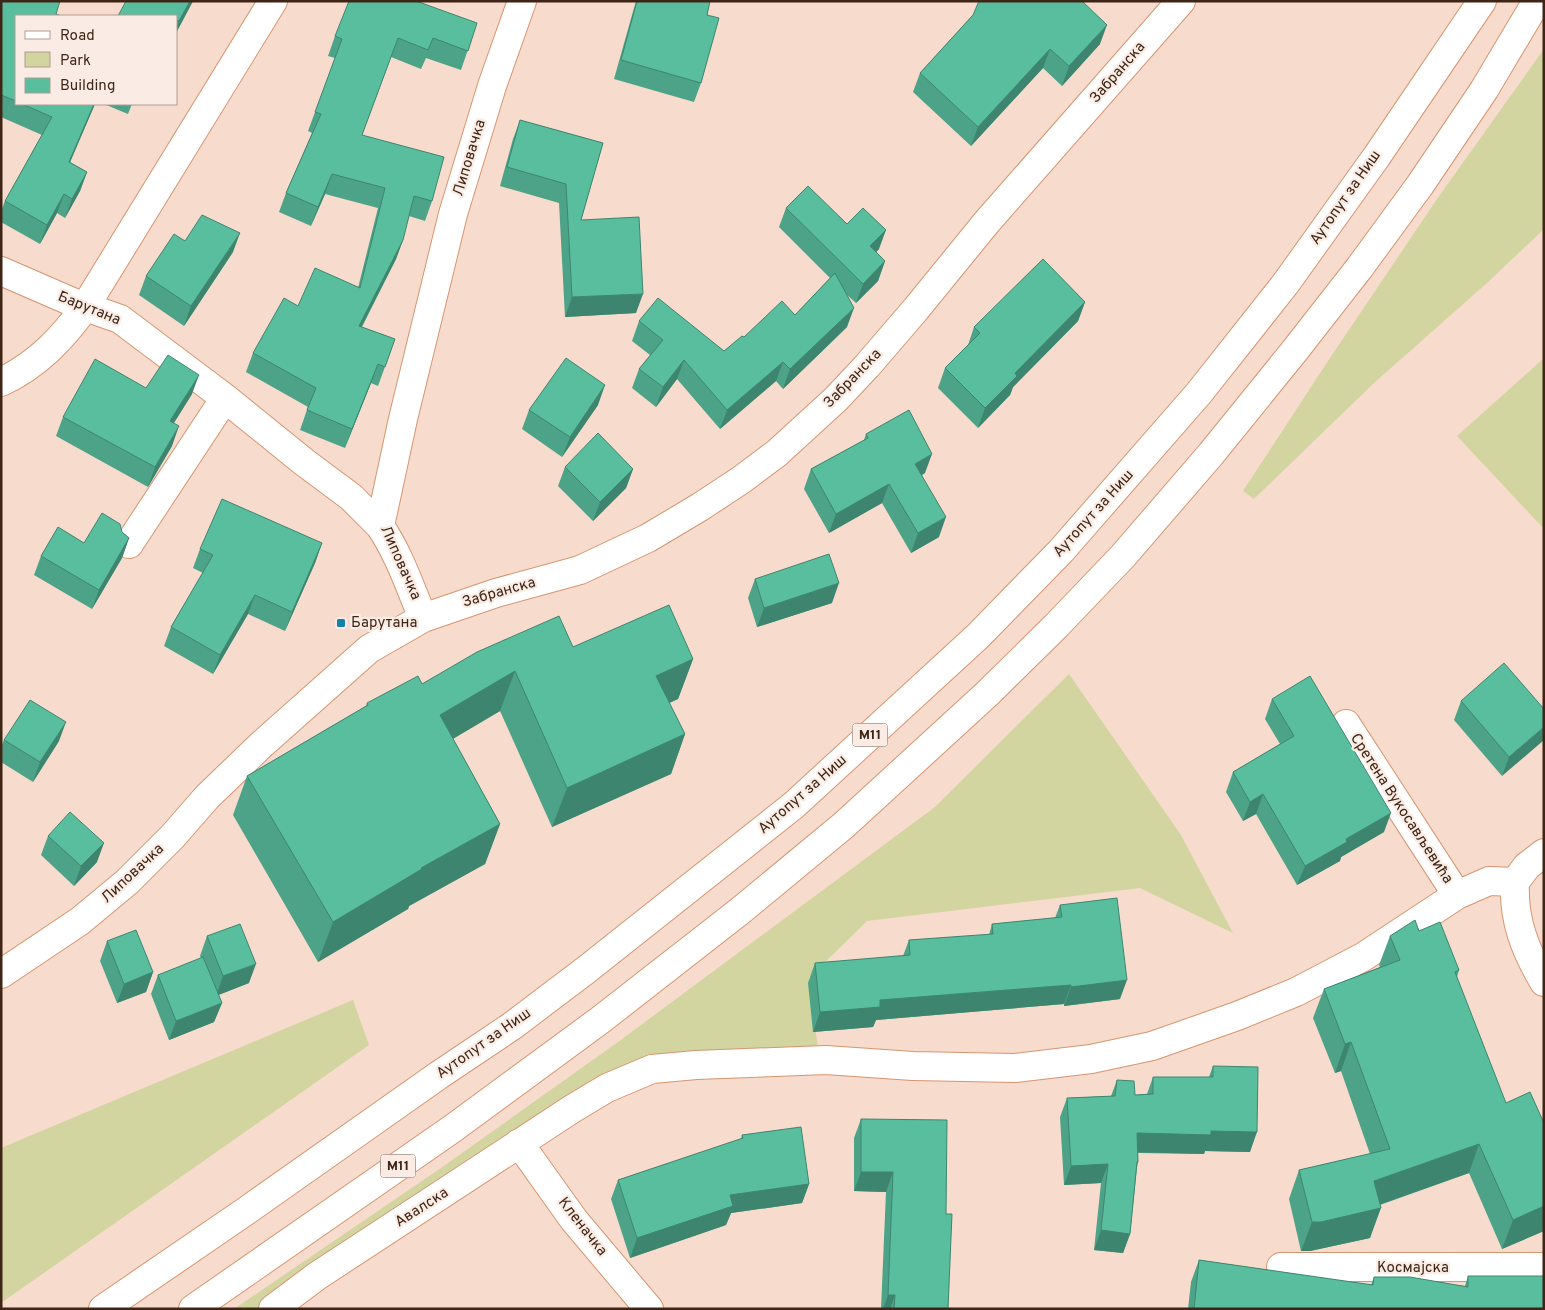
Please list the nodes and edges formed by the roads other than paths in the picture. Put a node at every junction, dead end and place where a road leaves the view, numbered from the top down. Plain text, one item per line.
1 (273, 1) edge
2 (522, 1) edge
3 (1181, 1) edge
4 (1482, 1) edge
5 (1537, 1) edge
6 (1, 271) edge
7 (85, 307) junction
8 (1, 382) edge
9 (225, 398) junction
10 (380, 526) junction
11 (128, 544) edge
12 (423, 618) junction
13 (1346, 724) dead end
14 (1544, 853) edge
15 (1515, 882) junction
16 (1457, 895) junction
17 (1, 974) edge
18 (1544, 982) edge
19 (519, 1143) junction
20 (1281, 1267) dead end
21 (1544, 1267) edge
22 (103, 1309) edge
23 (194, 1309) edge
24 (273, 1309) edge
25 (649, 1309) edge

1 - 7 main road
2 - 10 main road, Липовачка
3 - 12 main road, Забранска
4 - 22 main road, Аутопут за Ниш / M11
5 - 23 main road, M11
6 - 7 main road, Барутана
7 - 8 main road
7 - 9 main road, Барутана
9 - 10 main road, Барутана
9 - 11 main road
10 - 12 main road, Липовачка
12 - 17 main road, Липовачка
13 - 16 main road, Сретена Вукосављевића
14 - 15 main road
15 - 16 main road, Авалска
15 - 18 main road
16 - 19 main road, Авалска
19 - 24 main road, Авалска
19 - 25 main road, Кленачка
20 - 21 main road, Космајска

